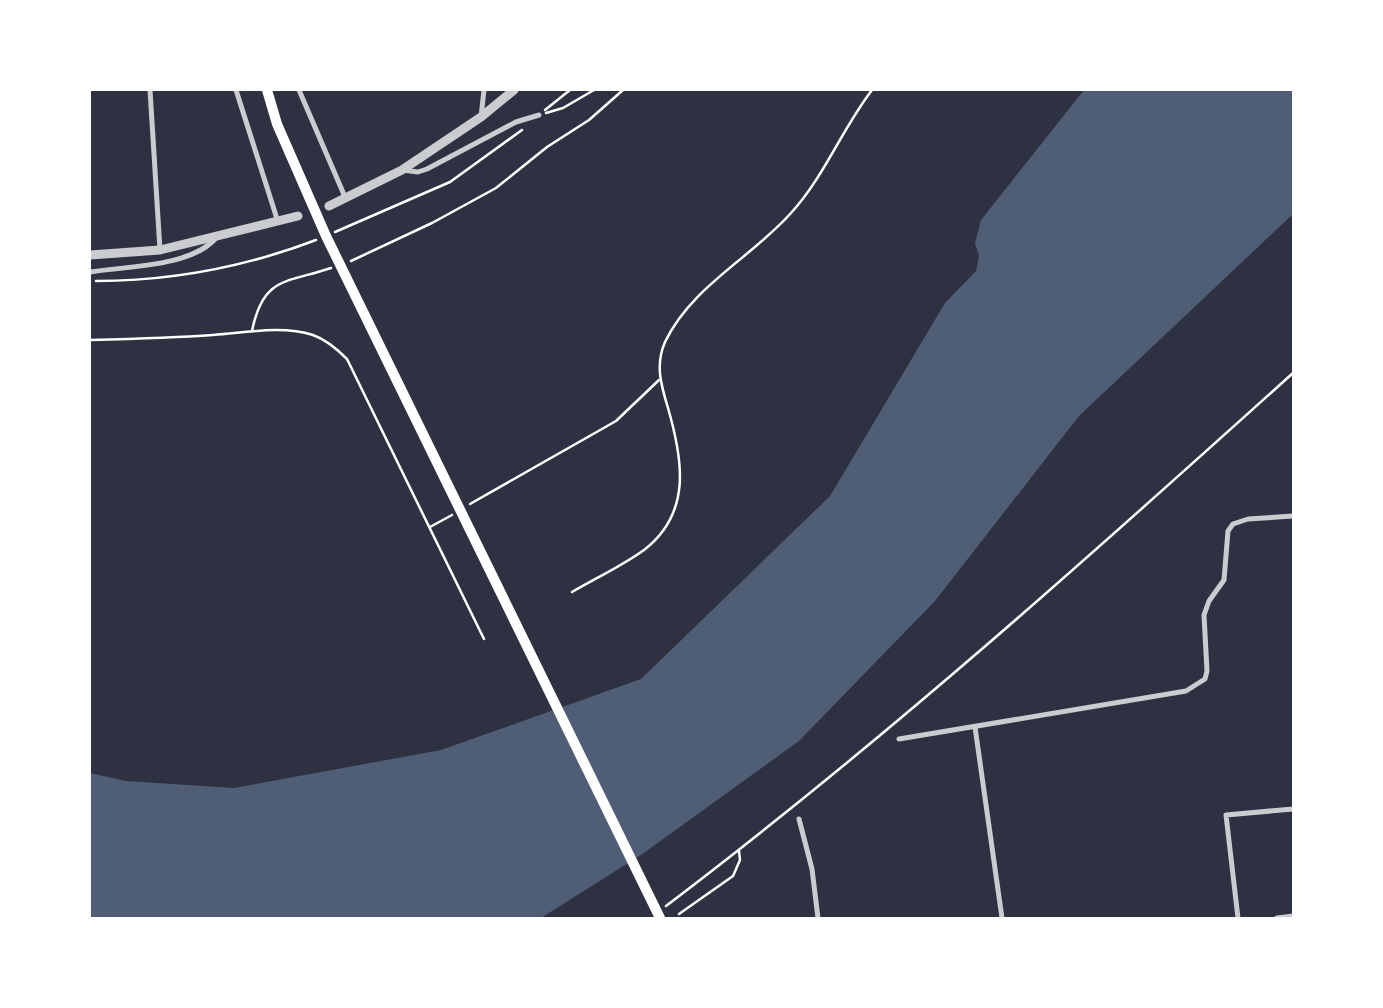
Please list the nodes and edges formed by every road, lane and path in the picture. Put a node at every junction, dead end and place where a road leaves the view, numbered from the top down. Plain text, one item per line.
1 (150, 90) edge
2 (236, 90) edge
3 (267, 90) edge
4 (299, 90) edge
5 (484, 90) edge
6 (514, 90) edge
7 (570, 90) edge
8 (594, 90) edge
9 (623, 90) edge
10 (872, 90) edge
11 (540, 115) junction
12 (481, 117) junction
13 (402, 170) junction
14 (346, 197) junction
15 (329, 206) dead end
16 (298, 216) dead end
17 (278, 223) junction
18 (326, 236) junction
19 (217, 238) junction
20 (160, 250) junction
21 (90, 255) edge
22 (348, 262) dead end
23 (333, 267) dead end
24 (90, 272) edge
25 (90, 281) edge
26 (252, 331) junction
27 (90, 340) edge
28 (1293, 373) edge
29 (659, 380) junction
30 (463, 508) dead end
31 (454, 513) dead end
32 (1293, 516) edge
33 (430, 527) junction
34 (572, 592) dead end
35 (484, 639) dead end
36 (975, 727) junction
37 (899, 739) dead end
38 (1293, 809) edge
39 (799, 820) dead end
40 (739, 850) junction
41 (658, 914) edge
42 (678, 914) dead end
43 (1293, 916) edge
44 (818, 918) edge
45 (1002, 918) edge
46 (1238, 918) edge
47 (1277, 918) edge

1 - 20 street
2 - 17 street
3 - 18 main road
4 - 14 street
5 - 12 street
6 - 12 street
7 - 11 path
8 - 11 path
9 - 22 path
10 - 29 path
11 - 13 street
11 - 18 path
12 - 13 street
13 - 14 street
14 - 15 street
16 - 17 street
17 - 19 street
18 - 25 path
18 - 41 main road
19 - 20 street
19 - 24 street
20 - 21 street
23 - 26 path
26 - 27 path
26 - 33 path
28 - 40 path
29 - 30 path
29 - 34 path
31 - 33 path
32 - 36 street
33 - 35 path
36 - 37 street
36 - 45 street
38 - 46 street
39 - 44 street
40 - 41 path
40 - 42 path
43 - 47 street

